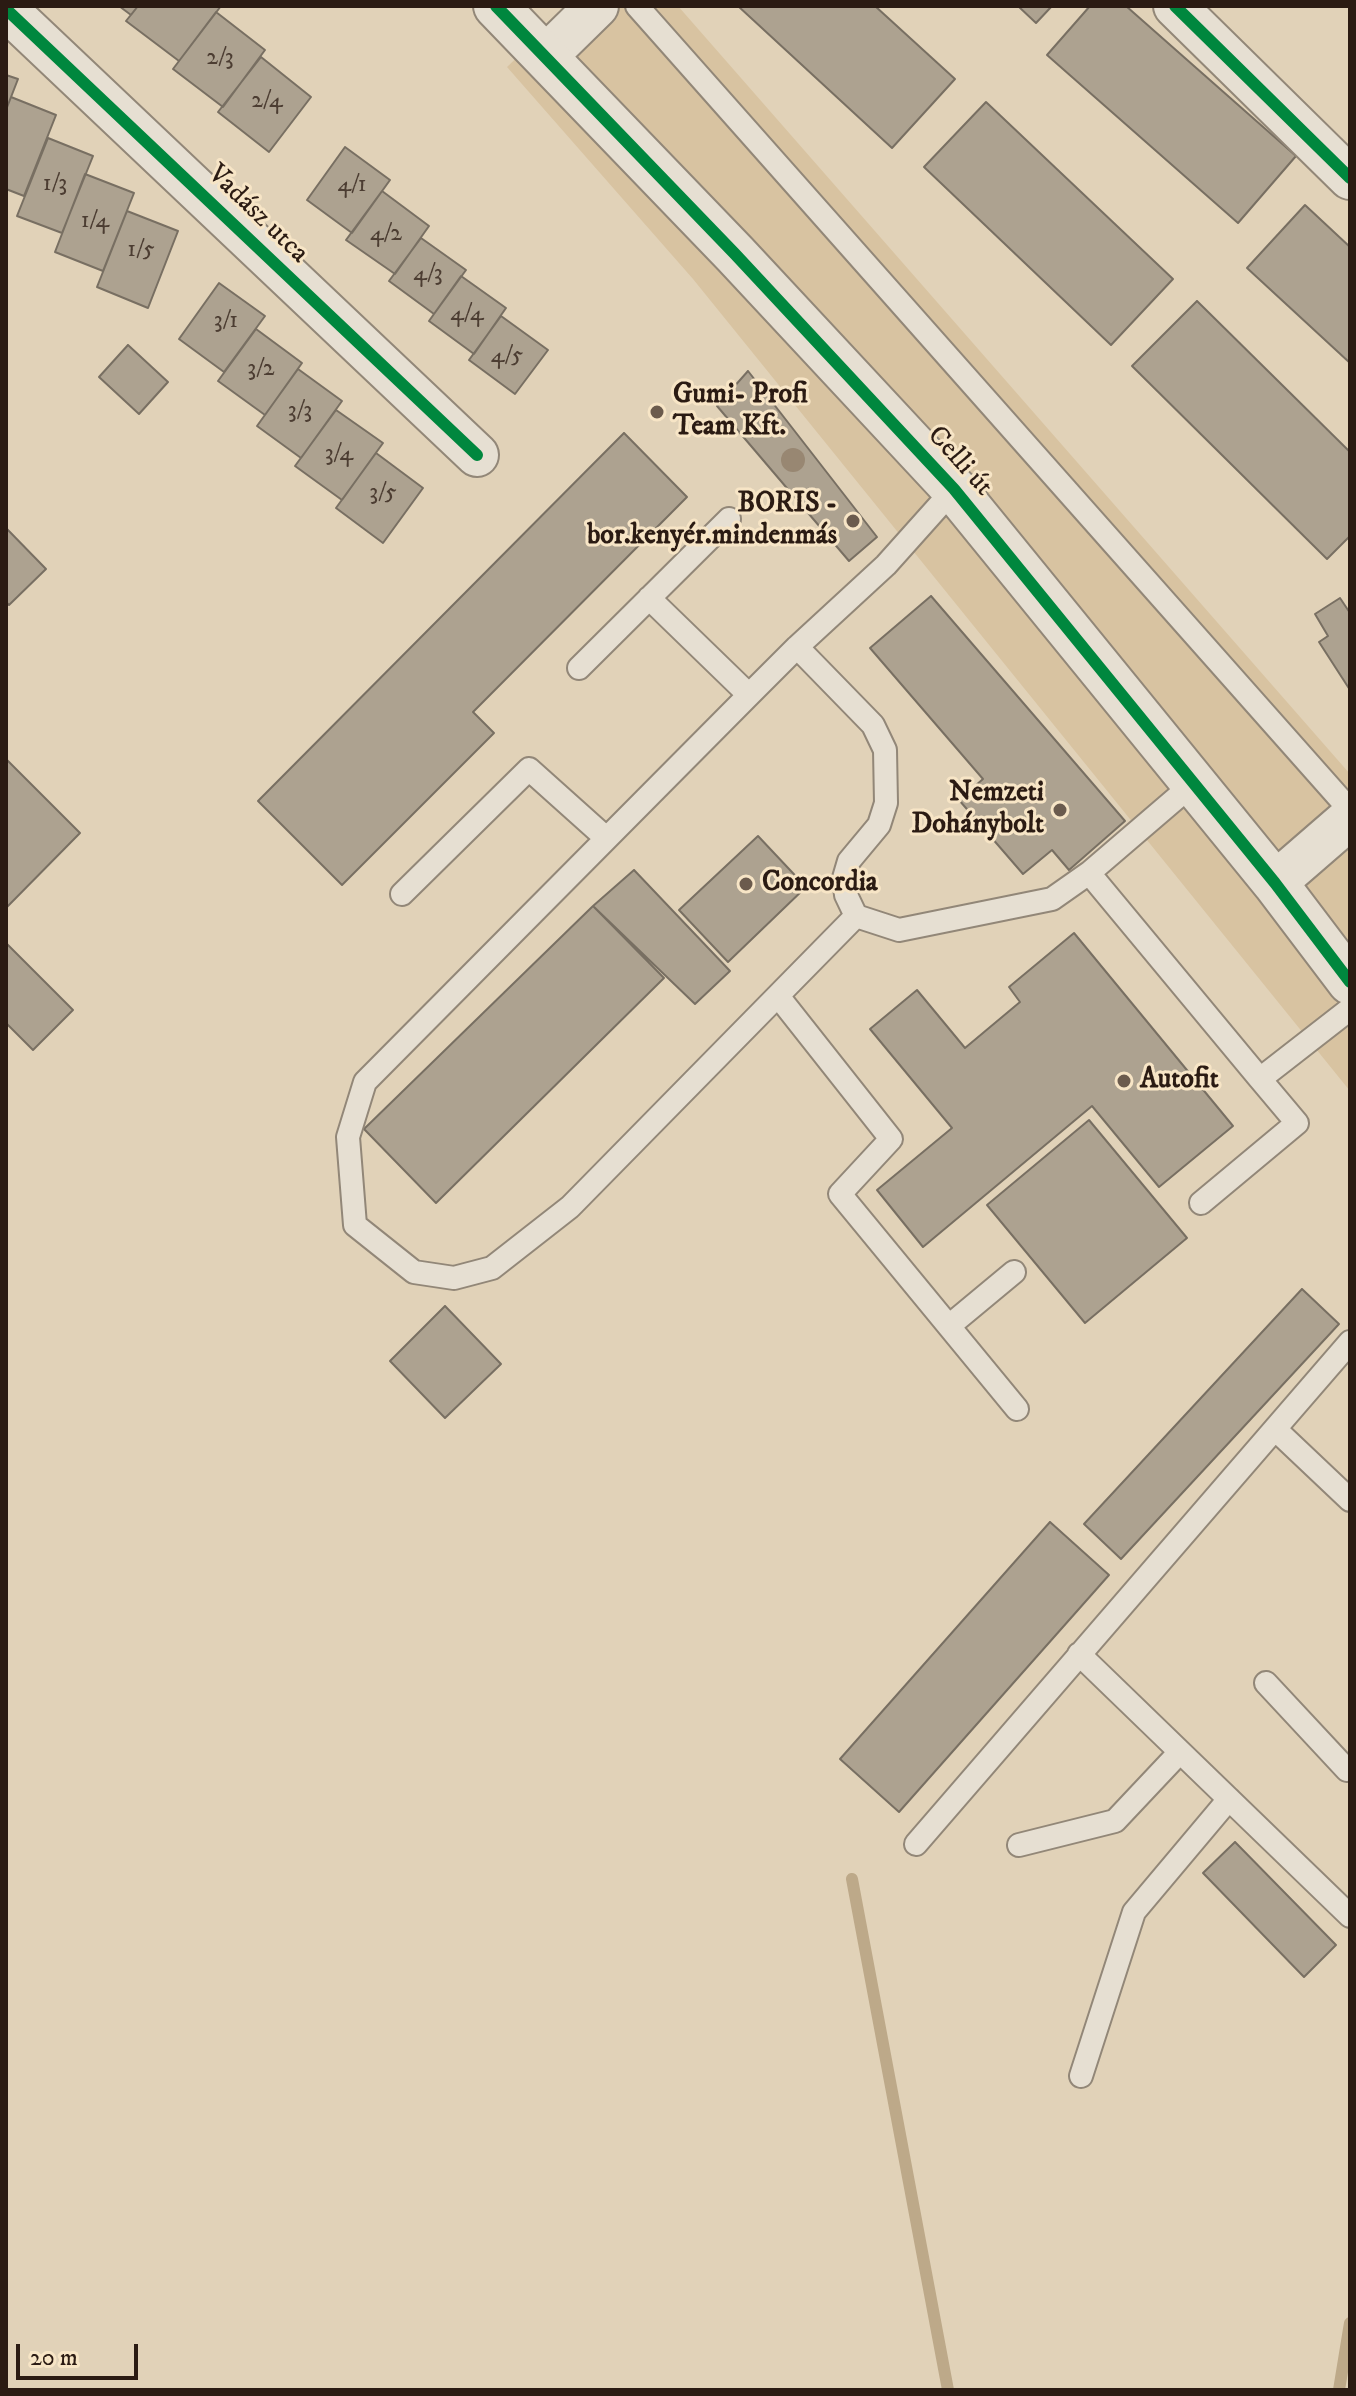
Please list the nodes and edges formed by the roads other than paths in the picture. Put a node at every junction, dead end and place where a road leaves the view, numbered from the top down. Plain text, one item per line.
1 (496, 6) edge
2 (597, 6) edge
3 (637, 6) edge
4 (1175, 6) edge
5 (6, 9) edge
6 (546, 56) junction
7 (1350, 178) edge
8 (477, 455) dead end
9 (954, 489) junction
10 (729, 519) dead end
11 (649, 598) junction
12 (797, 647) junction
13 (579, 668) dead end
14 (749, 695) junction
15 (1194, 783) junction
16 (1350, 810) edge
17 (1350, 818) edge
18 (606, 838) junction
19 (1089, 873) junction
20 (1275, 883) junction
21 (402, 894) dead end
22 (856, 916) junction
23 (1350, 982) edge
24 (778, 996) junction
25 (1350, 1009) edge
26 (1260, 1079) junction
27 (1201, 1203) dead end
28 (1014, 1272) dead end
29 (949, 1326) junction
30 (1350, 1342) edge
31 (1017, 1409) dead end
32 (1275, 1429) junction
33 (1350, 1500) edge
34 (1079, 1654) junction
35 (1266, 1683) dead end
36 (1180, 1752) junction
37 (1350, 1767) edge
38 (1229, 1799) junction
39 (916, 1844) dead end
40 (1019, 1845) dead end
41 (1350, 1916) edge
42 (1081, 2076) dead end

1 - 6 street, Celli út
2 - 6 street
3 - 16 lane
4 - 7 street
5 - 8 street, Vadász utca
6 - 9 street, Celli út
9 - 12 lane
9 - 15 street, Celli út
10 - 11 lane
11 - 13 lane
11 - 14 lane
12 - 14 lane
12 - 22 lane
14 - 18 lane
15 - 19 lane
15 - 20 street, Celli út
17 - 20 street
18 - 21 lane
18 - 24 lane
19 - 22 lane
19 - 26 lane
20 - 23 street, Celli út
22 - 24 lane
24 - 29 lane
25 - 26 lane
26 - 27 lane
28 - 29 lane
29 - 31 lane
30 - 32 lane
32 - 33 lane
32 - 34 lane
34 - 36 lane
34 - 39 lane
35 - 37 lane
36 - 38 lane
36 - 40 lane
38 - 41 lane
38 - 42 lane

